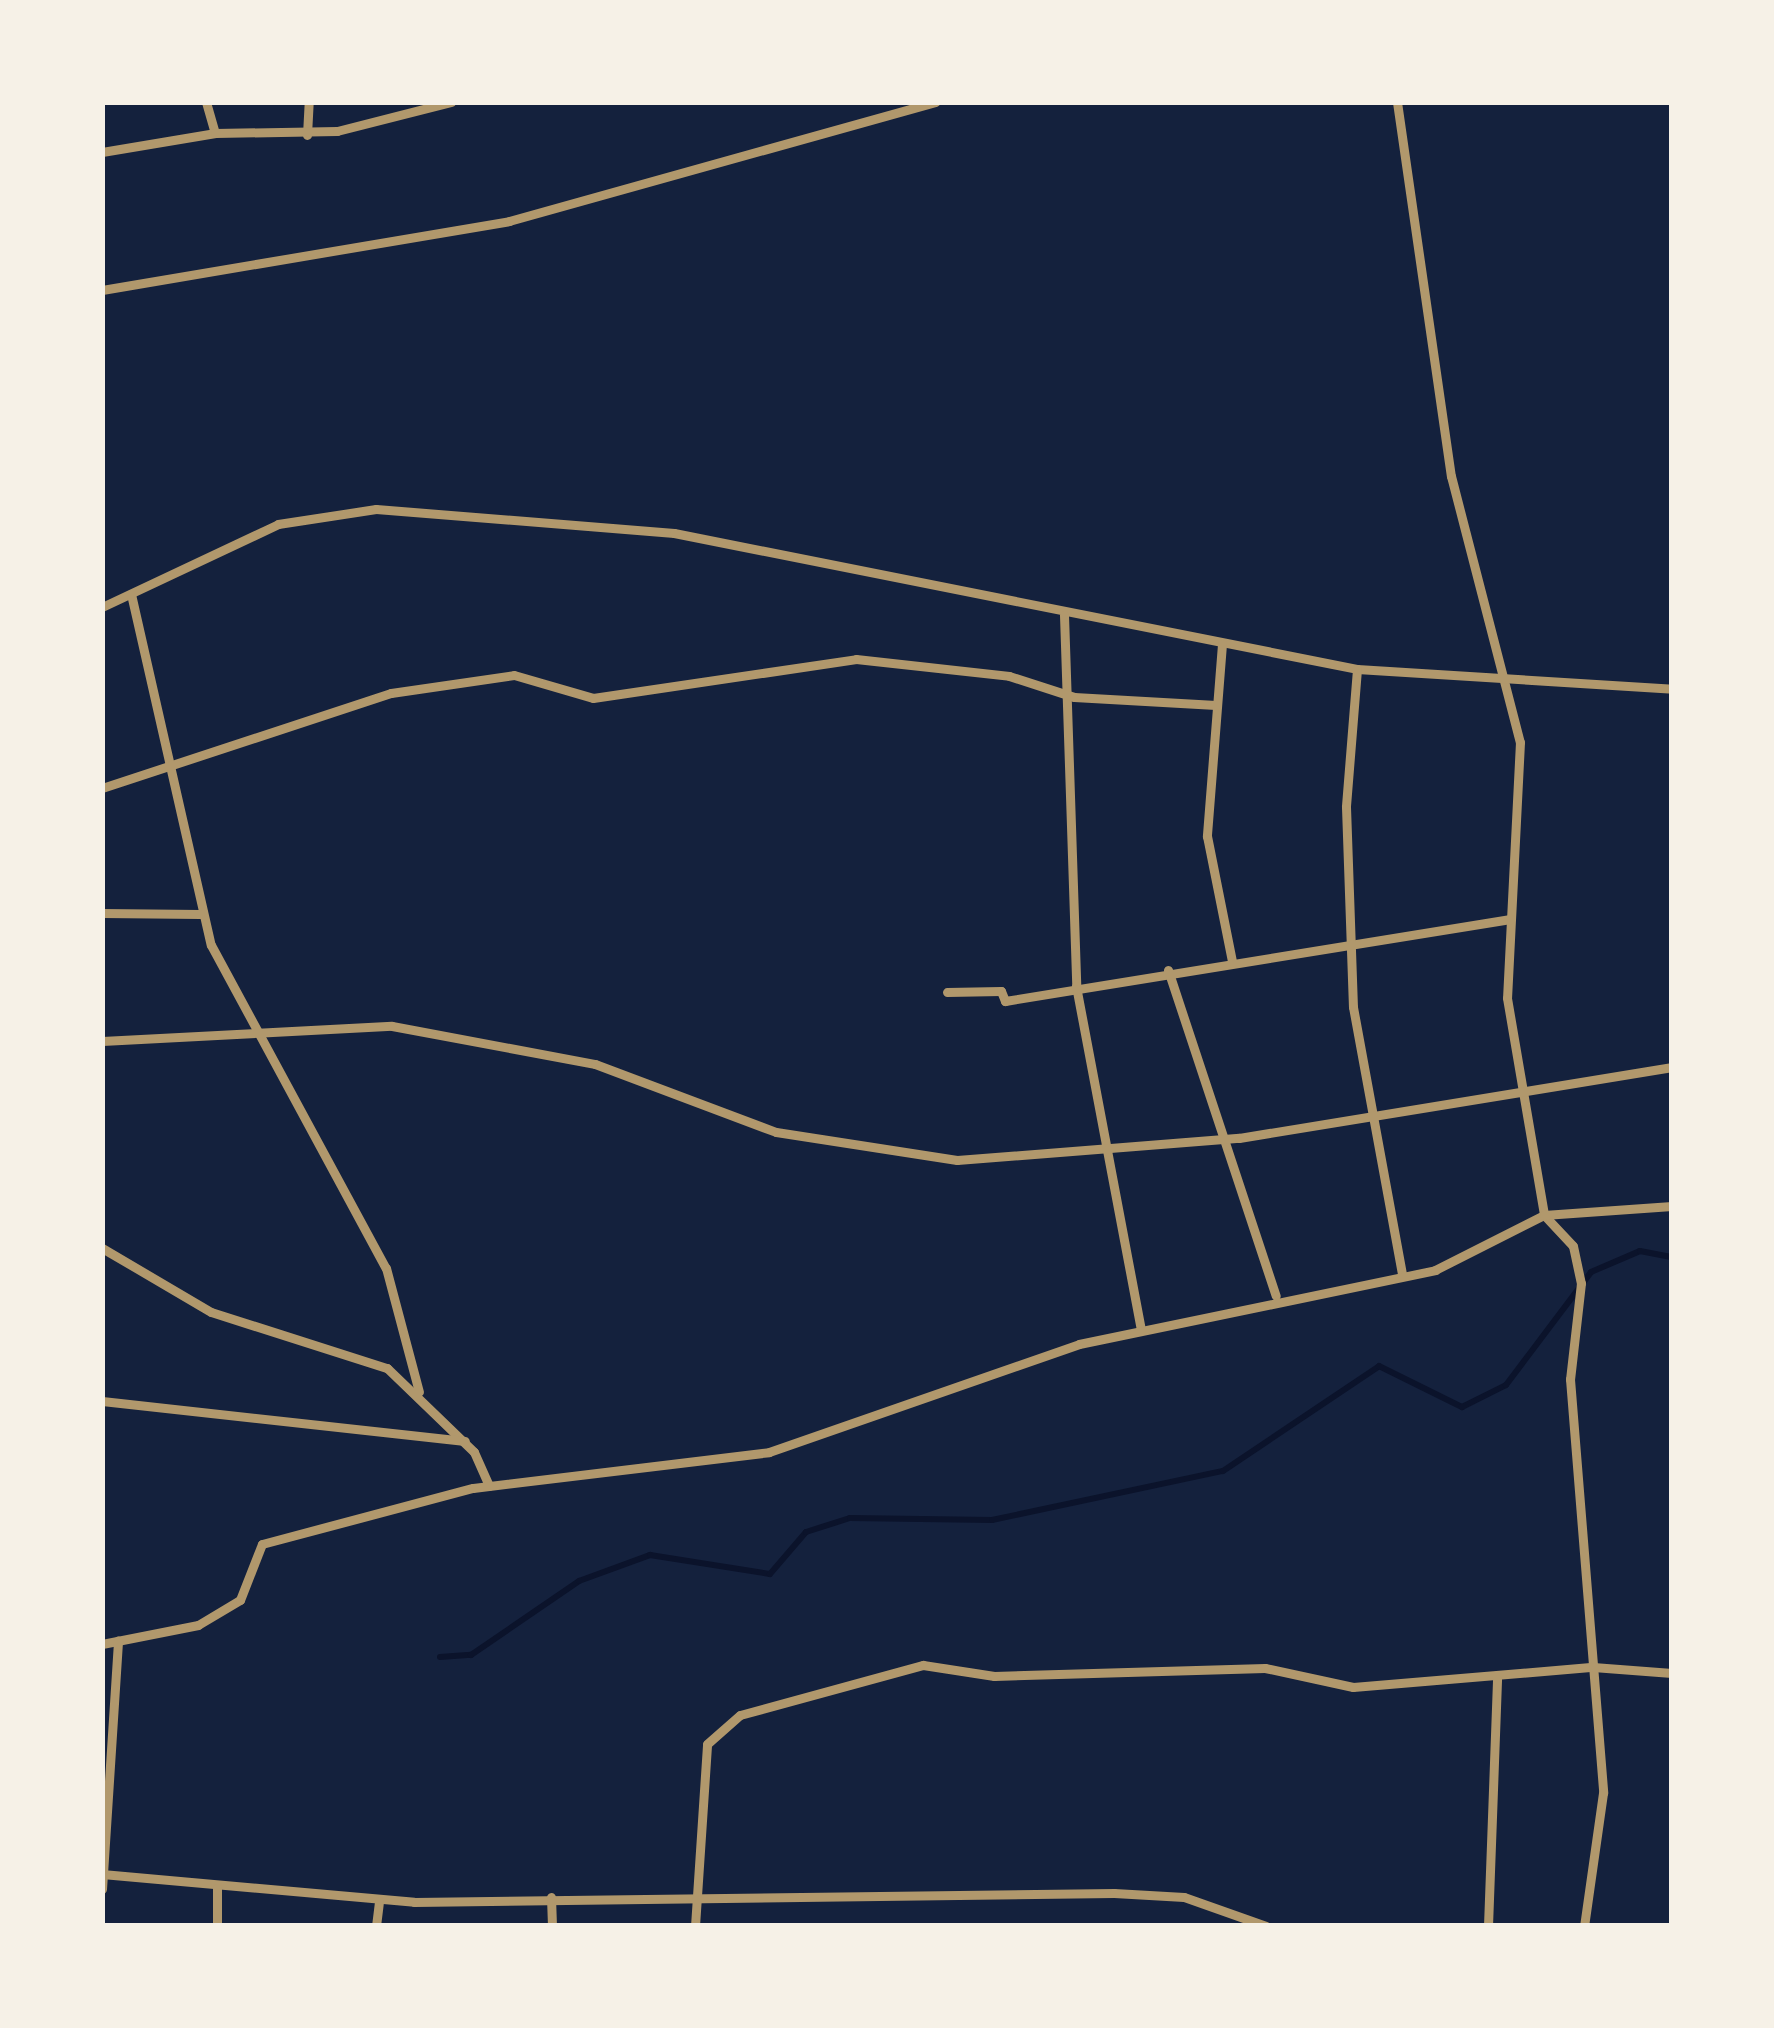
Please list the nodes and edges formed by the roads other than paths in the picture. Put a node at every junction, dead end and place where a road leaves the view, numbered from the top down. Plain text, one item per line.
1 (206, 102) edge
2 (309, 102) edge
3 (451, 102) edge
4 (936, 102) edge
5 (1397, 102) edge
6 (215, 134) junction
7 (307, 134) junction
8 (102, 152) edge
9 (102, 290) edge
10 (131, 594) junction
11 (102, 607) edge
12 (1064, 615) junction
13 (1222, 644) junction
14 (1358, 668) junction
15 (1512, 679) junction
16 (1672, 688) edge
17 (1066, 694) junction
18 (1216, 705) junction
19 (167, 762) junction
20 (102, 788) edge
21 (102, 913) edge
22 (200, 914) junction
23 (1510, 919) junction
24 (1350, 950) junction
25 (1232, 961) junction
26 (1168, 970) junction
27 (1076, 986) junction
28 (946, 992) dead end
29 (263, 1038) junction
30 (102, 1041) edge
31 (1672, 1067) edge
32 (1527, 1096) junction
33 (1373, 1115) junction
34 (1230, 1139) junction
35 (1112, 1151) junction
36 (1672, 1206) edge
37 (1544, 1215) junction
38 (102, 1248) edge
39 (1402, 1275) junction
40 (1276, 1296) junction
41 (1142, 1330) junction
42 (419, 1392) junction
43 (102, 1401) edge
44 (465, 1442) junction
45 (489, 1486) junction
46 (118, 1641) junction
47 (102, 1644) edge
48 (1593, 1667) junction
49 (1672, 1673) edge
50 (1497, 1679) junction
51 (102, 1874) edge
52 (217, 1888) junction
53 (102, 1889) edge
54 (693, 1891) junction
55 (551, 1897) junction
56 (379, 1901) junction
57 (218, 1926) edge
58 (376, 1926) edge
59 (552, 1926) edge
60 (695, 1926) edge
61 (1266, 1926) edge
62 (1489, 1926) edge
63 (1584, 1926) edge

1 - 6 street
2 - 7 street
3 - 7 street
4 - 9 street
5 - 15 street
6 - 7 street
6 - 8 street
10 - 11 street
10 - 12 street
10 - 19 street
12 - 13 street
12 - 17 street
13 - 14 street
13 - 18 street
14 - 15 street
14 - 24 street
15 - 16 street
15 - 23 street
17 - 18 street
17 - 19 street
17 - 27 street
18 - 25 street
19 - 20 street
19 - 22 street
21 - 22 street
22 - 29 street
23 - 24 street
23 - 32 street
24 - 25 street
24 - 33 street
25 - 26 street
26 - 27 street
26 - 34 street
27 - 28 street
27 - 35 street
29 - 30 street
29 - 35 street
29 - 42 street
31 - 32 street
32 - 33 street
32 - 37 street
33 - 34 street
33 - 39 street
34 - 35 street
34 - 40 street
35 - 41 street
36 - 37 street
37 - 39 street
37 - 48 street
38 - 42 street
39 - 40 street
40 - 41 street
41 - 45 street
42 - 44 street
43 - 44 street
44 - 45 street
45 - 46 street
46 - 47 street
46 - 51 street
48 - 49 street
48 - 50 street
48 - 63 street
50 - 54 street
50 - 62 street
51 - 52 street
51 - 53 street
52 - 56 street
52 - 57 street
54 - 55 street
54 - 60 street
54 - 61 street
55 - 56 street
55 - 59 street
56 - 58 street

